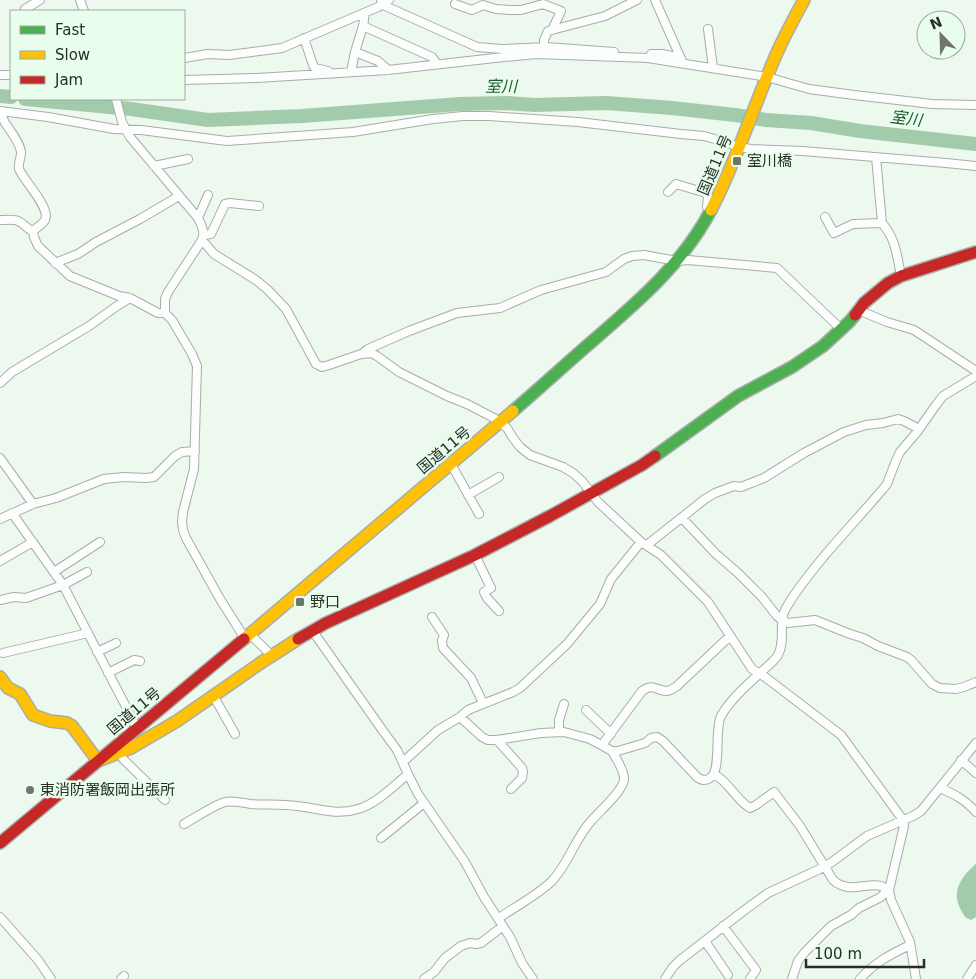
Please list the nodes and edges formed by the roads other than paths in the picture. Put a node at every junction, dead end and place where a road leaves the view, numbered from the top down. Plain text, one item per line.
1 (40, 0) edge
2 (637, 0) edge
3 (655, 0) edge
4 (804, 0) edge
5 (385, 2) edge
6 (455, 4) dead end
7 (26, 10) edge
8 (365, 13) junction
9 (363, 26) junction
10 (708, 29) dead end
11 (552, 30) junction
12 (304, 38) junction
13 (544, 47) junction
14 (355, 52) junction
15 (185, 58) edge
16 (682, 60) junction
17 (437, 64) junction
18 (713, 68) junction
19 (388, 70) junction
20 (351, 72) junction
21 (333, 73) junction
22 (766, 78) junction
23 (185, 80) edge
24 (116, 100) edge
25 (976, 105) edge
26 (0, 111) edge
27 (124, 126) junction
28 (740, 145) junction
29 (876, 157) junction
30 (188, 159) dead end
31 (154, 166) junction
32 (976, 166) edge
33 (668, 192) dead end
34 (179, 196) junction
35 (208, 196) dead end
36 (259, 206) dead end
37 (708, 216) junction
38 (825, 217) dead end
39 (198, 218) junction
40 (0, 220) edge
41 (882, 223) junction
42 (33, 231) junction
43 (203, 238) junction
44 (976, 252) edge
45 (677, 261) junction
46 (55, 263) junction
47 (901, 276) junction
48 (130, 298) junction
49 (858, 310) junction
50 (165, 313) junction
51 (841, 329) junction
52 (361, 354) junction
53 (976, 372) edge
54 (976, 376) edge
55 (0, 383) edge
56 (500, 422) junction
57 (919, 429) junction
58 (194, 451) junction
59 (0, 458) edge
60 (451, 464) junction
61 (499, 477) dead end
62 (591, 494) junction
63 (468, 495) junction
64 (33, 504) junction
65 (12, 513) junction
66 (479, 514) dead end
67 (682, 518) junction
68 (0, 519) edge
69 (33, 542) junction
70 (100, 542) dead end
71 (644, 544) junction
72 (476, 555) junction
73 (0, 562) edge
74 (54, 572) junction
75 (87, 572) dead end
76 (63, 584) junction
77 (0, 600) edge
78 (499, 611) dead end
79 (432, 617) dead end
80 (782, 620) junction
81 (312, 630) junction
82 (88, 633) junction
83 (247, 635) junction
84 (730, 636) junction
85 (116, 643) dead end
86 (98, 652) junction
87 (3, 653) dead end
88 (272, 656) junction
89 (140, 661) dead end
90 (108, 672) junction
91 (759, 674) junction
92 (0, 677) edge
93 (976, 682) edge
94 (213, 695) junction
95 (483, 703) junction
96 (564, 704) dead end
97 (586, 710) dead end
98 (460, 717) junction
99 (137, 728) junction
100 (559, 732) junction
101 (235, 734) dead end
102 (611, 734) junction
103 (496, 740) junction
104 (976, 743) edge
105 (602, 745) junction
106 (612, 751) junction
107 (119, 753) junction
108 (961, 760) junction
109 (98, 761) junction
110 (403, 762) junction
111 (976, 773) edge
112 (408, 774) junction
113 (714, 774) junction
114 (940, 788) junction
115 (511, 789) dead end
116 (165, 800) dead end
117 (424, 804) junction
118 (976, 812) edge
119 (903, 820) junction
120 (184, 824) dead end
121 (2, 838) edge
122 (381, 838) dead end
123 (825, 866) junction
124 (888, 890) junction
125 (0, 917) edge
126 (499, 918) junction
127 (503, 926) junction
128 (723, 926) junction
129 (705, 941) junction
130 (910, 945) junction
131 (976, 964) edge
132 (728, 976) dead end
133 (52, 979) edge
134 (424, 979) edge
135 (533, 979) edge
136 (665, 979) edge
137 (750, 979) edge
138 (792, 979) edge
139 (860, 979) edge
140 (916, 979) edge
141 (967, 979) edge

1 - 7 street
2 - 11 street
3 - 16 street
4 - 22 main road, 国道11号
5 - 8 street
5 - 13 street
6 - 11 street
8 - 9 street
8 - 12 street
9 - 14 street
9 - 17 street
10 - 18 street
11 - 13 street
12 - 15 street
12 - 21 street
13 - 16 street
14 - 19 street
14 - 20 street
16 - 17 street
16 - 18 street
17 - 19 street
18 - 22 street
19 - 20 street
20 - 21 street
21 - 23 street
22 - 25 street
22 - 28 main road, 国道11号
24 - 27 street
26 - 27 street
26 - 42 street
27 - 28 street
27 - 31 street
28 - 29 street
28 - 37 main road, 国道11号
29 - 32 street
29 - 41 street
30 - 31 street
31 - 34 street
33 - 37 street
34 - 39 street
34 - 46 street
35 - 39 street
36 - 43 street
37 - 45 main road, 国道11号
38 - 41 street
39 - 43 street
40 - 42 street
41 - 47 street
42 - 46 street
43 - 50 street
43 - 52 street
44 - 47 main road
45 - 51 street
45 - 52 street
45 - 56 main road, 国道11号
46 - 48 street
47 - 49 main road
48 - 50 street
48 - 55 street
49 - 51 main road
49 - 53 street
50 - 58 street
51 - 62 main road
52 - 56 street
54 - 57 street
56 - 60 main road, 国道11号
56 - 62 street
57 - 67 street
57 - 80 street
58 - 64 street
58 - 83 street
59 - 64 street
60 - 63 street
60 - 83 main road, 国道11号
61 - 63 street
62 - 71 street
62 - 72 main road
63 - 66 street
64 - 65 street
65 - 68 street
65 - 69 street
67 - 71 street
67 - 80 street
69 - 73 street
69 - 74 street
70 - 74 street
71 - 84 street
71 - 95 street
72 - 78 street
72 - 81 main road
74 - 76 street
75 - 76 street
76 - 77 street
76 - 82 street
79 - 95 street
80 - 91 street
80 - 93 street
81 - 88 main road
81 - 110 street
82 - 86 street
82 - 87 street
83 - 88 street
83 - 99 main road, 国道11号
84 - 91 street
84 - 102 street
85 - 86 street
86 - 90 street
88 - 94 main road
89 - 90 street
90 - 99 street
91 - 113 street
91 - 119 street
92 - 109 main road
94 - 101 street
94 - 107 main road
95 - 98 street
96 - 100 street
97 - 102 street
98 - 103 street
98 - 110 street
99 - 109 main road, 国道11号
100 - 103 street
100 - 105 street
102 - 105 street
103 - 115 street
104 - 108 street
105 - 106 street
106 - 113 street
106 - 126 street
107 - 109 main road
107 - 116 street
108 - 111 street
108 - 114 street
109 - 121 main road, 国道11号
110 - 112 street
112 - 117 street
112 - 120 street
113 - 123 street
114 - 118 street
114 - 119 street
117 - 122 street
117 - 126 street
119 - 123 street
119 - 124 street
123 - 124 street
123 - 128 street
124 - 130 street
124 - 138 street
125 - 133 street
126 - 127 street
127 - 134 street
127 - 135 street
128 - 129 street
128 - 137 street
129 - 132 street
129 - 136 street
130 - 139 street
130 - 140 street
131 - 141 street

